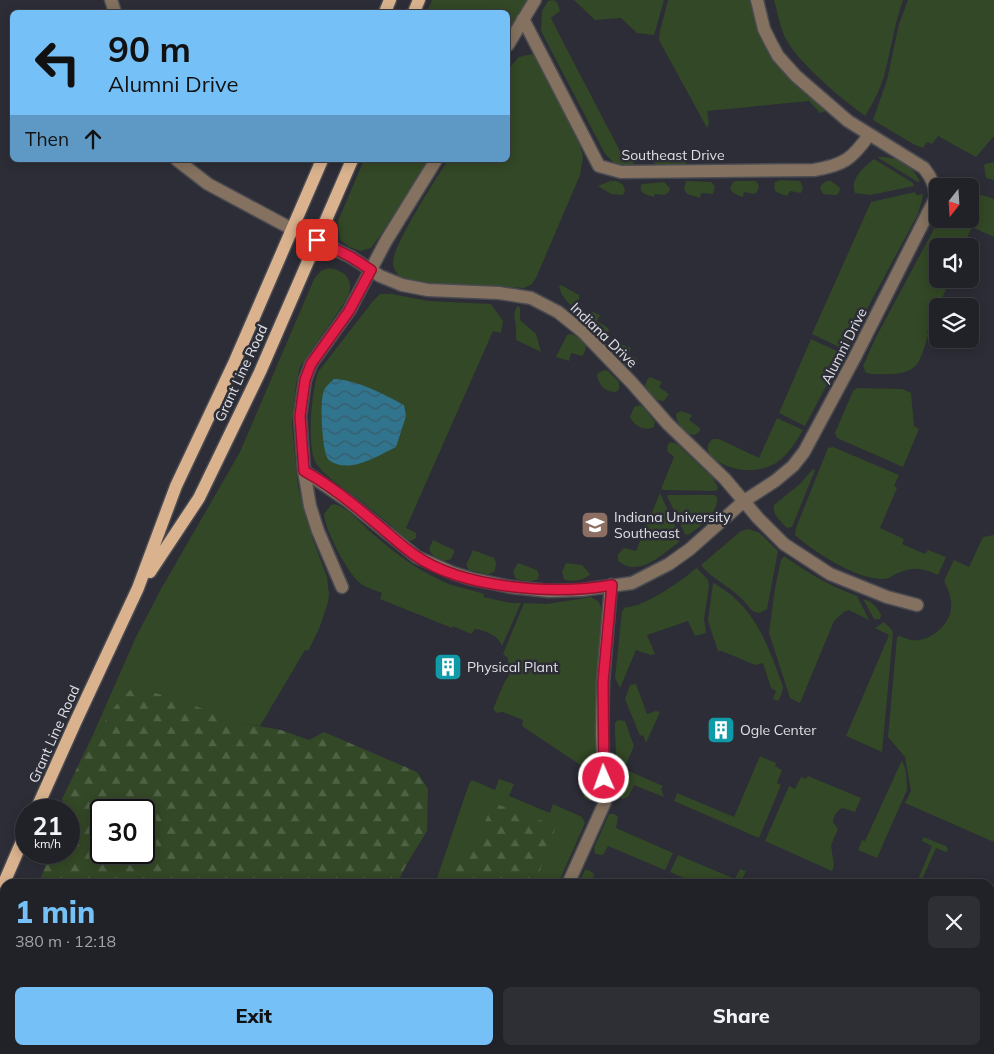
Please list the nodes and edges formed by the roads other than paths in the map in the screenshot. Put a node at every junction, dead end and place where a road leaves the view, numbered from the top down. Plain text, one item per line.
1 (535, 0) edge
2 (757, 0) edge
3 (523, 19) junction
4 (510, 42) edge
5 (869, 134) junction
6 (179, 162) edge
7 (321, 162) edge
8 (351, 162) edge
9 (435, 162) edge
10 (292, 229) junction
11 (317, 240) junction
12 (371, 270) junction
13 (304, 471) junction
14 (744, 501) junction
15 (612, 585) junction
16 (138, 588) junction
17 (342, 588) dead end
18 (917, 605) dead end
19 (41, 799) edge
20 (15, 857) edge
21 (6, 879) edge
22 (570, 879) edge

1 - 3 street
2 - 5 street, Alumni Drive
3 - 4 street
3 - 5 street, Southeast Drive
5 - 14 street, Alumni Drive
6 - 10 street, Indiana Drive
7 - 10 main road, Grant Line Road
8 - 11 main road, Grant Line Road
9 - 12 street
10 - 11 street, Indiana Drive
10 - 16 main road, Grant Line Road
11 - 12 street, Indiana Drive
11 - 16 main road, Grant Line Road
12 - 13 street
12 - 14 street, Indiana Drive
13 - 15 street, Alumni Drive
13 - 17 street
14 - 15 street, Alumni Drive
14 - 18 street, Indiana Drive
15 - 22 street
16 - 19 main road, Grant Line Road
20 - 21 main road

